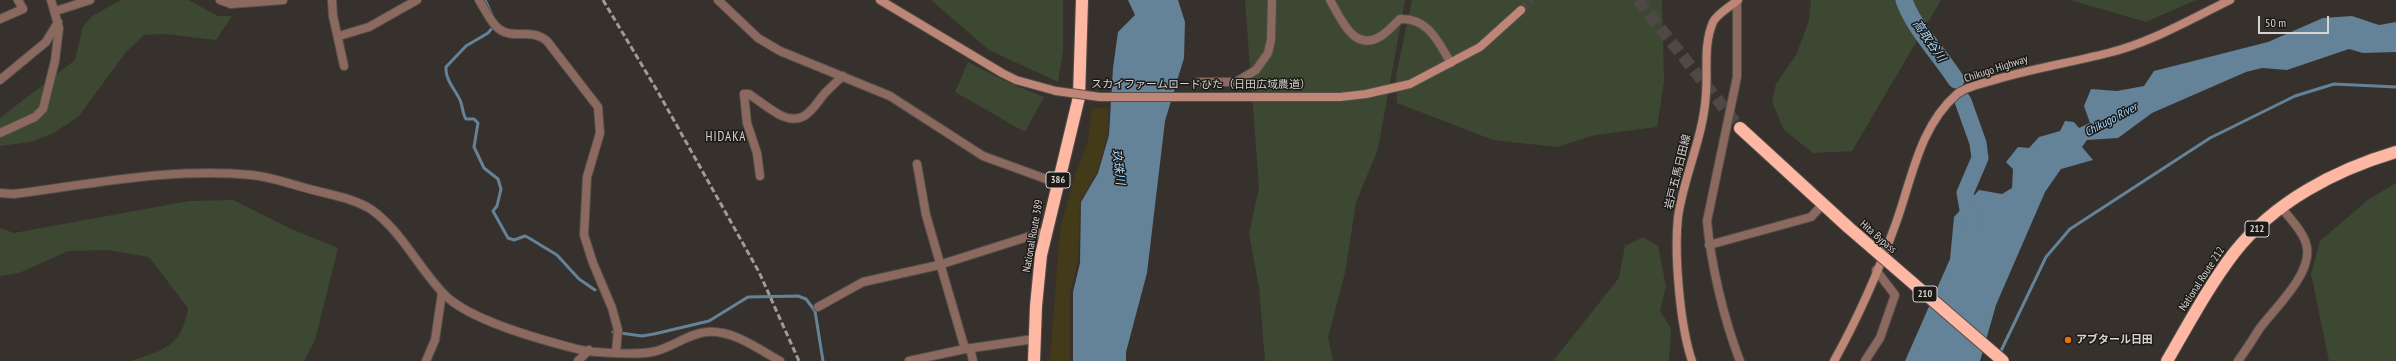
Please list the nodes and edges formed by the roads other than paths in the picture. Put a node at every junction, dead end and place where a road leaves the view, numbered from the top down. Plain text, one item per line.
1 (18, 0) edge
2 (52, 0) edge
3 (90, 0) edge
4 (220, 0) edge
5 (284, 0) edge
6 (332, 0) edge
7 (417, 0) edge
8 (479, 0) edge
9 (718, 0) edge
10 (880, 0) edge
11 (1082, 0) edge
12 (1272, 0) edge
13 (1330, 0) edge
14 (1737, 0) edge
15 (2230, 0) edge
16 (237, 2) edge
17 (1521, 10) tunnel mouth
18 (56, 11) junction
19 (0, 19) edge
20 (58, 22) junction
21 (339, 36) junction
22 (1451, 63) junction
23 (344, 66) dead end
24 (843, 76) junction
25 (0, 80) edge
26 (1199, 82) dead end
27 (1740, 128) tunnel mouth
28 (0, 133) edge
29 (2396, 152) edge
30 (917, 164) dead end
31 (760, 176) dead end
32 (1057, 183) junction
33 (0, 192) edge
34 (1822, 205) junction
35 (2281, 208) junction
36 (1046, 231) junction
37 (1709, 245) junction
38 (939, 266) junction
39 (1876, 270) junction
40 (442, 293) junction
41 (818, 307) dead end
42 (1034, 339) junction
43 (968, 349) junction
44 (589, 350) junction
45 (616, 352) junction
46 (426, 361) edge
47 (578, 361) edge
48 (780, 361) edge
49 (908, 361) edge
50 (973, 361) edge
51 (1034, 361) edge
52 (1692, 361) edge
53 (1740, 361) edge
54 (1834, 361) edge
55 (1865, 361) edge
56 (2002, 361) edge
57 (2167, 361) edge
58 (2238, 361) edge

1 - 19 street
2 - 18 street
3 - 18 street
4 - 16 street
5 - 16 street
6 - 21 street
7 - 21 street
8 - 45 street
9 - 24 street
10 - 22 street, スカイファームロードひた（日田広域農道）, bridge
11 - 32 highway, National Route 389 / 386
12 - 26 street
13 - 22 street
14 - 37 street
14 - 52 street, 岩戸五馬日田線
15 - 39 street, Chikugo Highway
17 - 22 street, スカイファームロードひた（日田広域農道）
18 - 20 street
20 - 25 street
20 - 28 street
21 - 23 street
24 - 31 street
24 - 32 street
27 - 34 highway, Hita Bypass / 210
29 - 35 highway, National Route 212 / 212
30 - 38 street
32 - 36 highway, National Route 389 / 386
33 - 40 street
34 - 37 street
34 - 56 highway, Hita Bypass / 210, bridge
35 - 57 highway, National Route 212 / 212
35 - 58 street
36 - 38 street
36 - 42 highway, National Route 389 / 386
37 - 53 street
38 - 41 street
38 - 43 street
39 - 54 street, Chikugo Highway
39 - 55 street
40 - 44 street
40 - 46 street
42 - 43 street
42 - 51 highway, National Route 389 / 386
43 - 49 street
43 - 50 street
44 - 45 street
44 - 47 street
45 - 48 street

